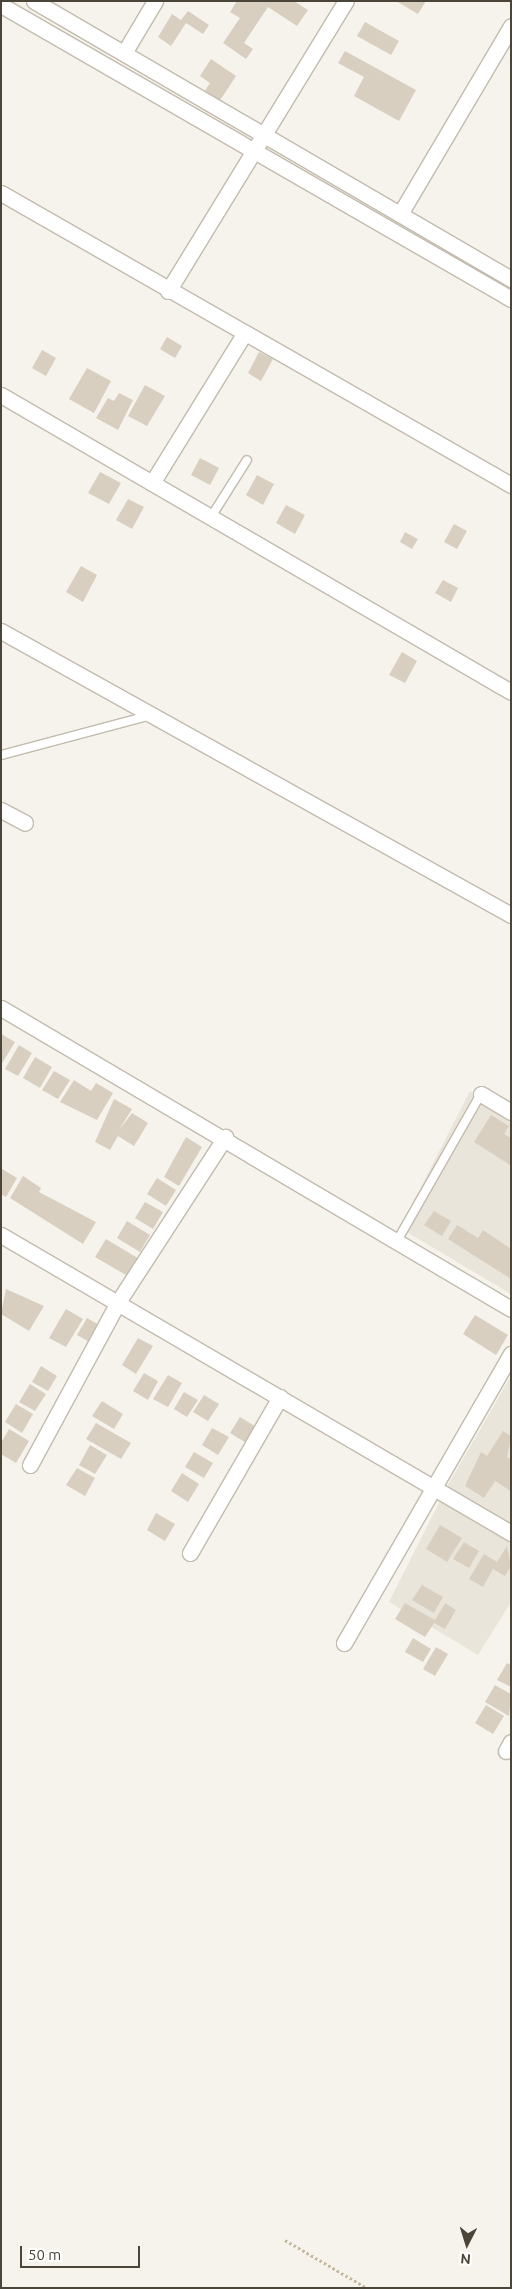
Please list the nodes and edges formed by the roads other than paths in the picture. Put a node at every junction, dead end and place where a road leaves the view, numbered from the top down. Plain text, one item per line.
1 (34, 1) edge
2 (155, 1) edge
3 (346, 1) edge
4 (1, 5) edge
5 (511, 26) edge
6 (124, 53) junction
7 (264, 134) junction
8 (254, 151) junction
9 (1, 193) edge
10 (400, 214) junction
11 (511, 280) edge
12 (168, 291) junction
13 (511, 299) edge
14 (244, 334) junction
15 (1, 395) edge
16 (247, 460) dead end
17 (152, 483) junction
18 (511, 484) edge
19 (210, 517) junction
20 (1, 631) edge
21 (511, 692) edge
22 (154, 713) junction
23 (1, 755) edge
24 (1, 810) edge
25 (25, 823) dead end
26 (511, 915) edge
27 (1, 1008) edge
28 (481, 1094) joint
29 (511, 1112) edge
30 (225, 1137) junction
31 (1, 1235) edge
32 (397, 1241) junction
33 (118, 1302) junction
34 (511, 1309) edge
35 (511, 1354) edge
36 (280, 1397) junction
37 (30, 1465) dead end
38 (431, 1486) junction
39 (511, 1533) edge
40 (190, 1553) dead end
41 (344, 1643) dead end

1 - 6 street
2 - 6 street
3 - 7 street
4 - 8 street
5 - 10 street
6 - 7 street
7 - 8 street
7 - 10 street
8 - 12 street
8 - 13 street
9 - 12 street
10 - 11 street
12 - 14 street
14 - 17 street
14 - 18 street
15 - 17 street
16 - 19 lane
17 - 19 street
19 - 21 street
20 - 22 street
22 - 23 lane
22 - 26 street
24 - 25 street
27 - 30 street
28 - 29 street
28 - 32 lane
30 - 32 street
30 - 33 street
31 - 33 street
32 - 34 street
33 - 36 street
33 - 37 street
35 - 38 street
36 - 38 street
36 - 40 street
38 - 39 street
38 - 41 street

